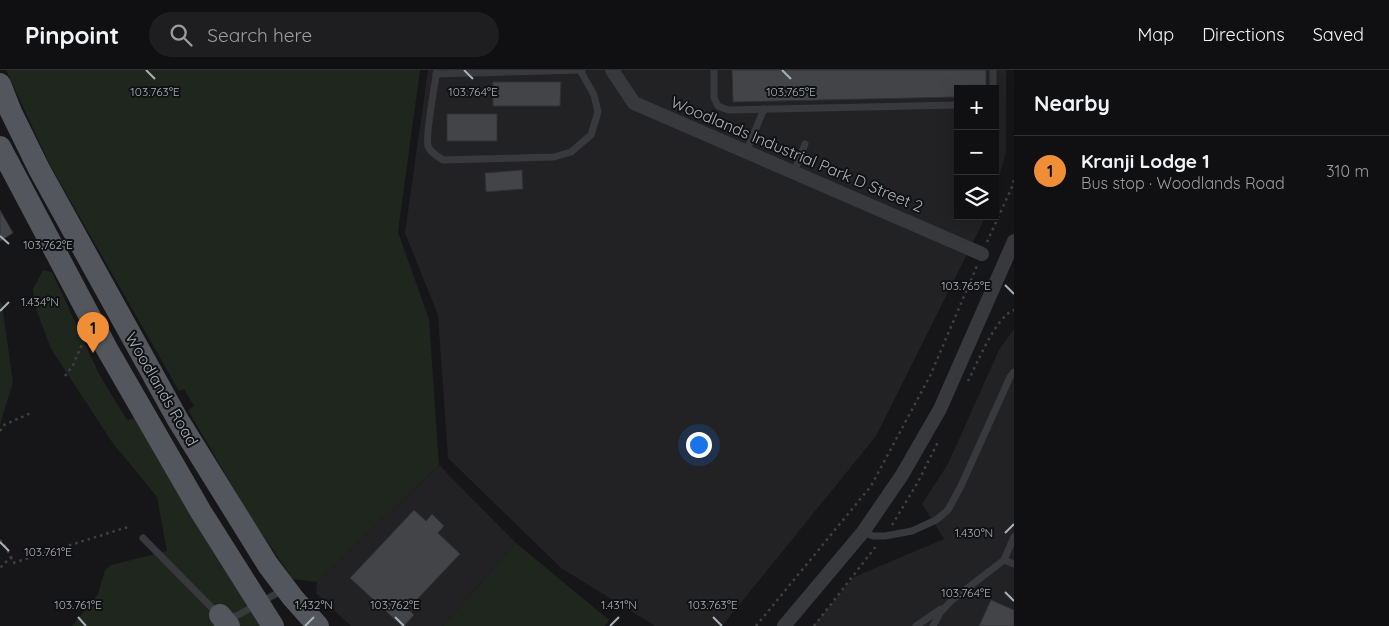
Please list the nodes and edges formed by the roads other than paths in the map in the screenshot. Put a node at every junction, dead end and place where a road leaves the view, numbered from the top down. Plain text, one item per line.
1 (581, 70) edge
2 (612, 70) edge
3 (714, 70) edge
4 (993, 70) edge
5 (436, 72) edge
6 (0, 84) edge
7 (993, 85) edge
8 (954, 104) edge
9 (764, 110) junction
10 (805, 144) dead end
11 (0, 147) edge
12 (746, 152) junction
13 (794, 172) junction
14 (1014, 241) edge
15 (982, 254) road end
16 (1010, 265) edge
17 (1014, 372) edge
18 (862, 532) junction
19 (1014, 537) edge
20 (143, 538) dead end
21 (1004, 560) junction
22 (1014, 564) edge
23 (286, 588) junction
24 (258, 604) junction
25 (946, 606) junction
26 (224, 621) edge
27 (273, 626) edge
28 (318, 626) edge
29 (784, 626) edge
30 (916, 626) edge
31 (932, 626) edge

1 - 5 lane
1 - 5 lane
2 - 12 street, Woodlands Industrial Park D Street 2
3 - 9 lane
4 - 7 lane
6 - 23 main road, Woodlands Road
8 - 9 lane
9 - 12 lane
10 - 13 lane
11 - 24 main road, Woodlands Road
12 - 13 street, Woodlands Industrial Park D Street 2
13 - 15 street, Woodlands Industrial Park D Street 2
14 - 16 street
16 - 18 street
17 - 18 lane
18 - 29 street
19 - 21 lane
20 - 26 lane
21 - 22 lane
21 - 25 lane
23 - 24 lane
23 - 28 main road, Woodlands Road
24 - 26 lane
24 - 27 main road, Woodlands Road
25 - 30 lane
25 - 31 lane

